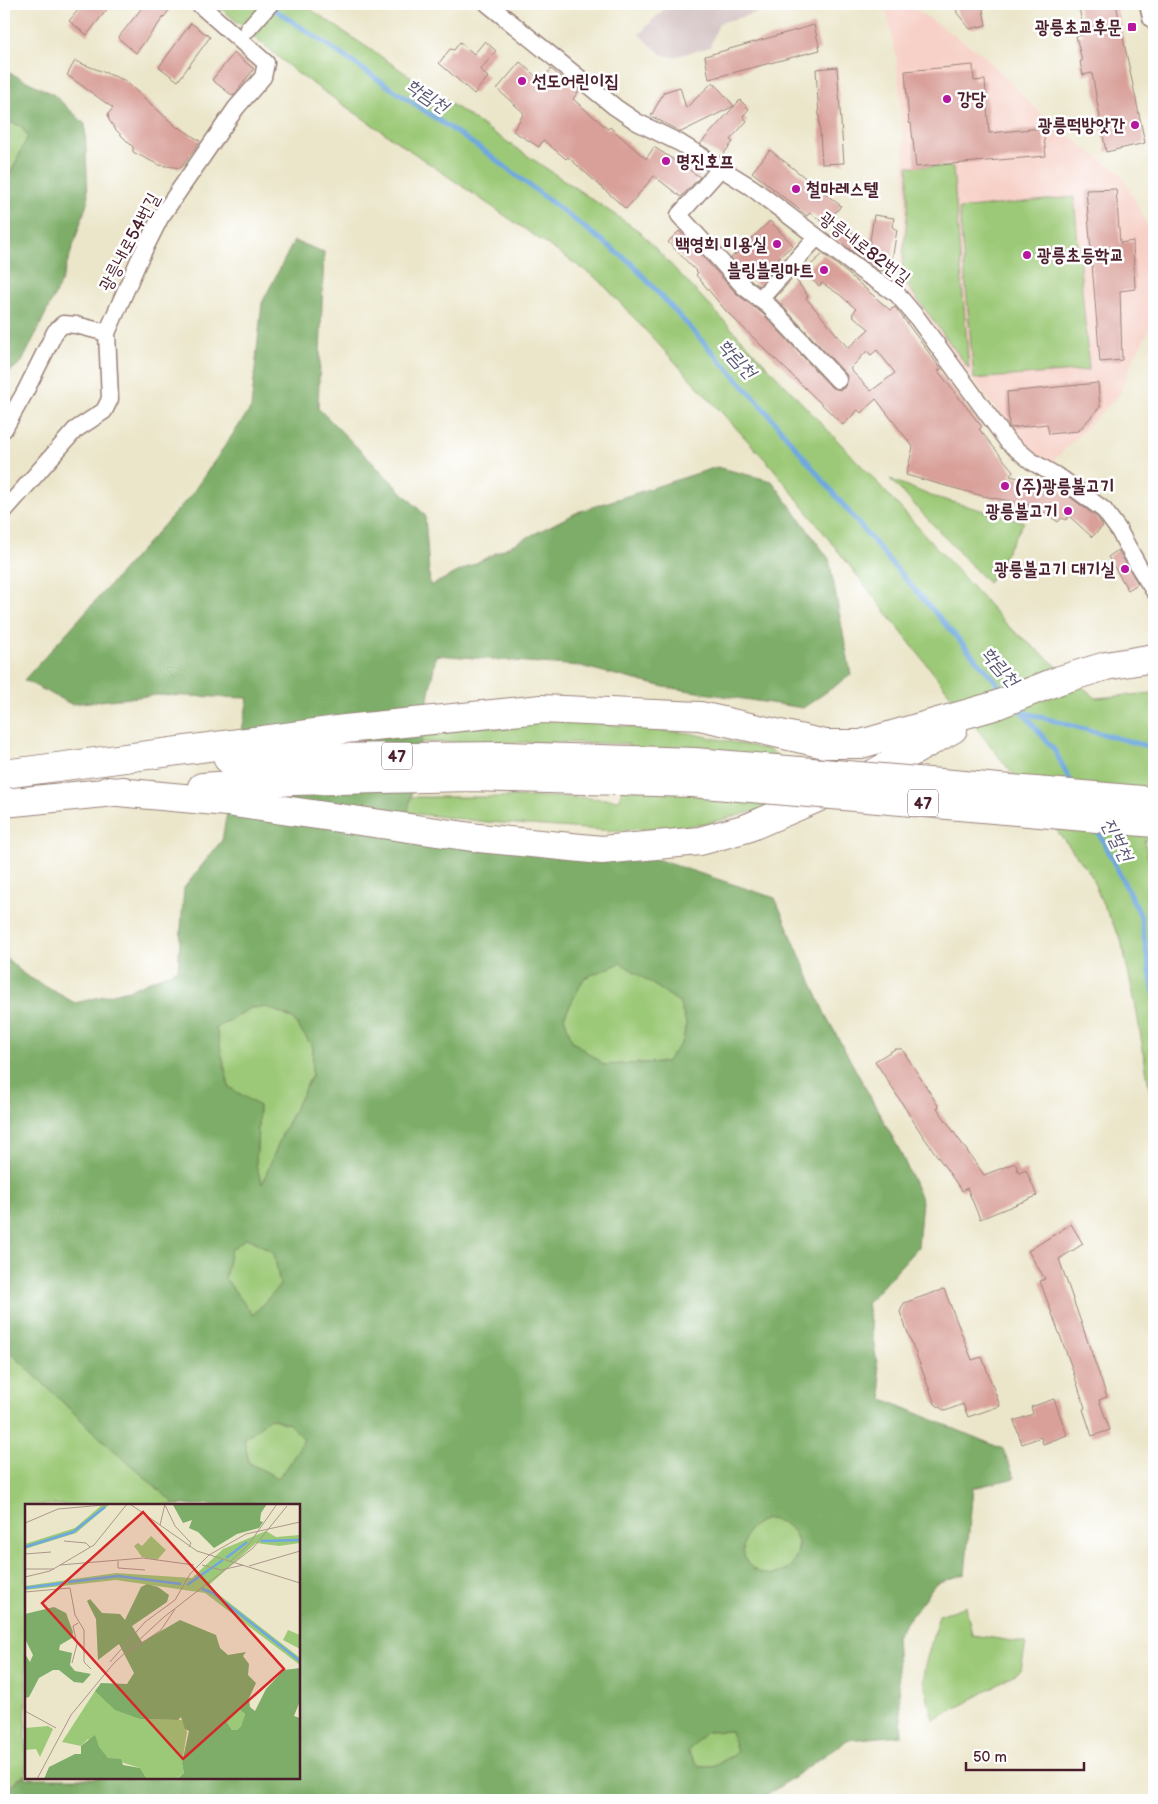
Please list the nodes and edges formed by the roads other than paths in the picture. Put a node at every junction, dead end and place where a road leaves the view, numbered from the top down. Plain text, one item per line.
1 (199, 4) edge
2 (270, 4) edge
3 (488, 4) edge
4 (1151, 4) edge
5 (1154, 17) edge
6 (248, 29) dead end
7 (721, 168) junction
8 (817, 237) junction
9 (760, 299) junction
10 (107, 333) junction
11 (838, 380) dead end
12 (4, 429) edge
13 (4, 511) edge
14 (1154, 591) edge
15 (1154, 658) edge
16 (994, 706) junction
17 (99, 762) junction
18 (693, 772) junction
19 (4, 774) edge
20 (107, 792) junction
21 (1154, 801) edge
22 (4, 803) edge
23 (1154, 823) edge

1 - 10 street, 광릉내로54번길
2 - 6 street
3 - 7 street, 광릉내로82번길
4 - 5 street
7 - 8 street, 광릉내로82번길
7 - 9 street
8 - 9 street
8 - 14 street, 광릉내로82번길
9 - 11 street
10 - 12 street
10 - 13 street, 광릉내로54번길
15 - 16 highway
16 - 17 highway
16 - 20 highway
17 - 18 highway, 47
17 - 19 highway, 47
18 - 20 highway, 47
18 - 21 highway, 47, bridge
18 - 23 highway, 47, bridge
20 - 22 highway, 47

